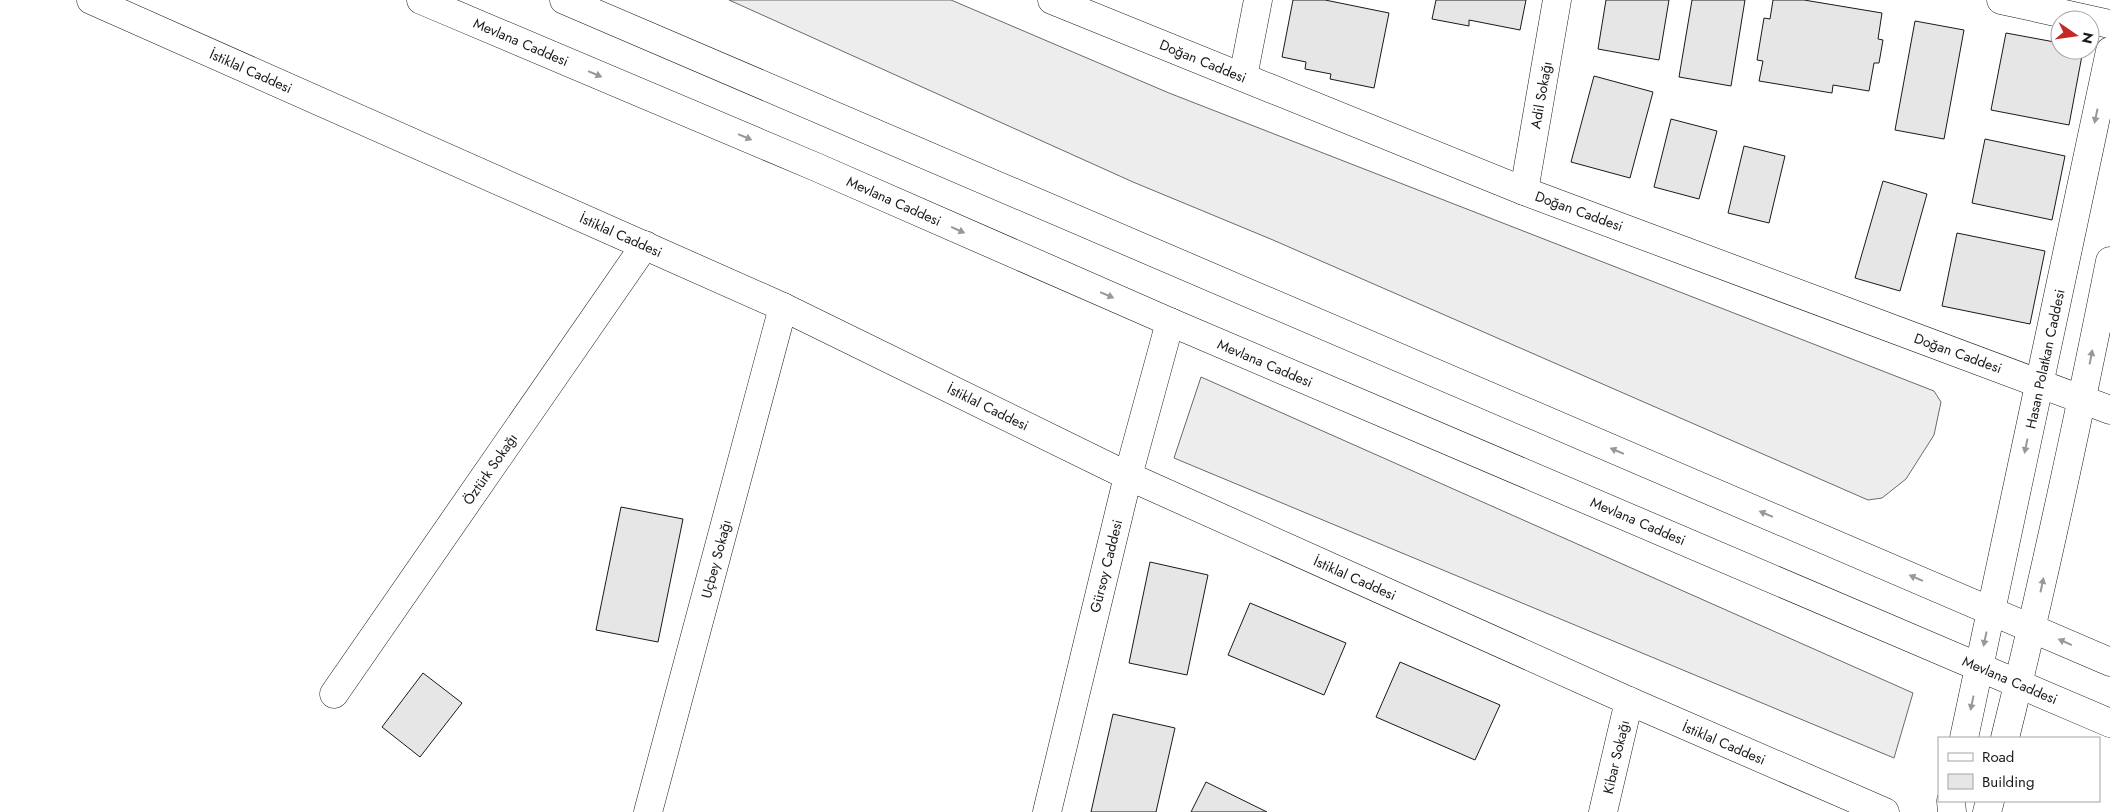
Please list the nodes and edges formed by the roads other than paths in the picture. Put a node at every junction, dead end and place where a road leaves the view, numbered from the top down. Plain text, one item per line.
1 (91, 0) edge
2 (421, 0) edge
3 (564, 0) edge
4 (1052, 0) edge
5 (1258, 0) edge
6 (1557, 0) edge
7 (2001, 0) edge
8 (2110, 24) edge
9 (2110, 51) edge
10 (1243, 77) junction
11 (1524, 191) junction
12 (645, 245) junction
13 (2110, 261) edge
14 (783, 307) junction
15 (1170, 322) junction
16 (2040, 383) junction
17 (2082, 399) junction
18 (2110, 410) edge
19 (1128, 476) junction
20 (1992, 610) junction
21 (2032, 628) junction
22 (2110, 662) edge
23 (1979, 667) junction
24 (2018, 683) junction
25 (334, 694) dead end
26 (1629, 701) junction
27 (2110, 723) edge
28 (1964, 737) edge
29 (2005, 737) edge
30 (648, 812) edge
31 (1047, 812) edge
32 (1603, 812) edge
33 (1885, 812) edge

1 - 12 street, İstiklal Caddesi
2 -> 15 street, Mevlana Caddesi
20 -> 3 street
4 - 10 street, Doğan Caddesi
5 - 10 street
6 - 11 street, Adil Sokağı
7 - 8 street
9 -> 16 street, Hasan Polatkan Caddesi
10 - 11 street, Doğan Caddesi
11 - 16 street, Doğan Caddesi
12 - 14 street, İstiklal Caddesi
12 - 25 street, Öztürk Sokağı
17 -> 13 street
14 - 19 street, İstiklal Caddesi
14 - 30 street, Uçbey Sokağı
15 - 19 street, Gürsoy Caddesi
15 - 23 street, Mevlana Caddesi
16 - 17 street, Doğan Caddesi
16 -> 20 street, Hasan Polatkan Caddesi
17 - 18 street, Doğan Caddesi
21 -> 17 street
19 - 26 street, İstiklal Caddesi
19 - 31 street, Gürsoy Caddesi
20 - 21 street
20 -> 23 street, Hasan Polatkan Caddesi
22 -> 21 street
21 - 24 street
23 - 24 street, Mevlana Caddesi
23 -> 28 street, Hasan Polatkan Caddesi
24 - 27 street, Mevlana Caddesi
24 - 29 street
26 - 32 street, Kibar Sokağı
26 - 33 street, İstiklal Caddesi

